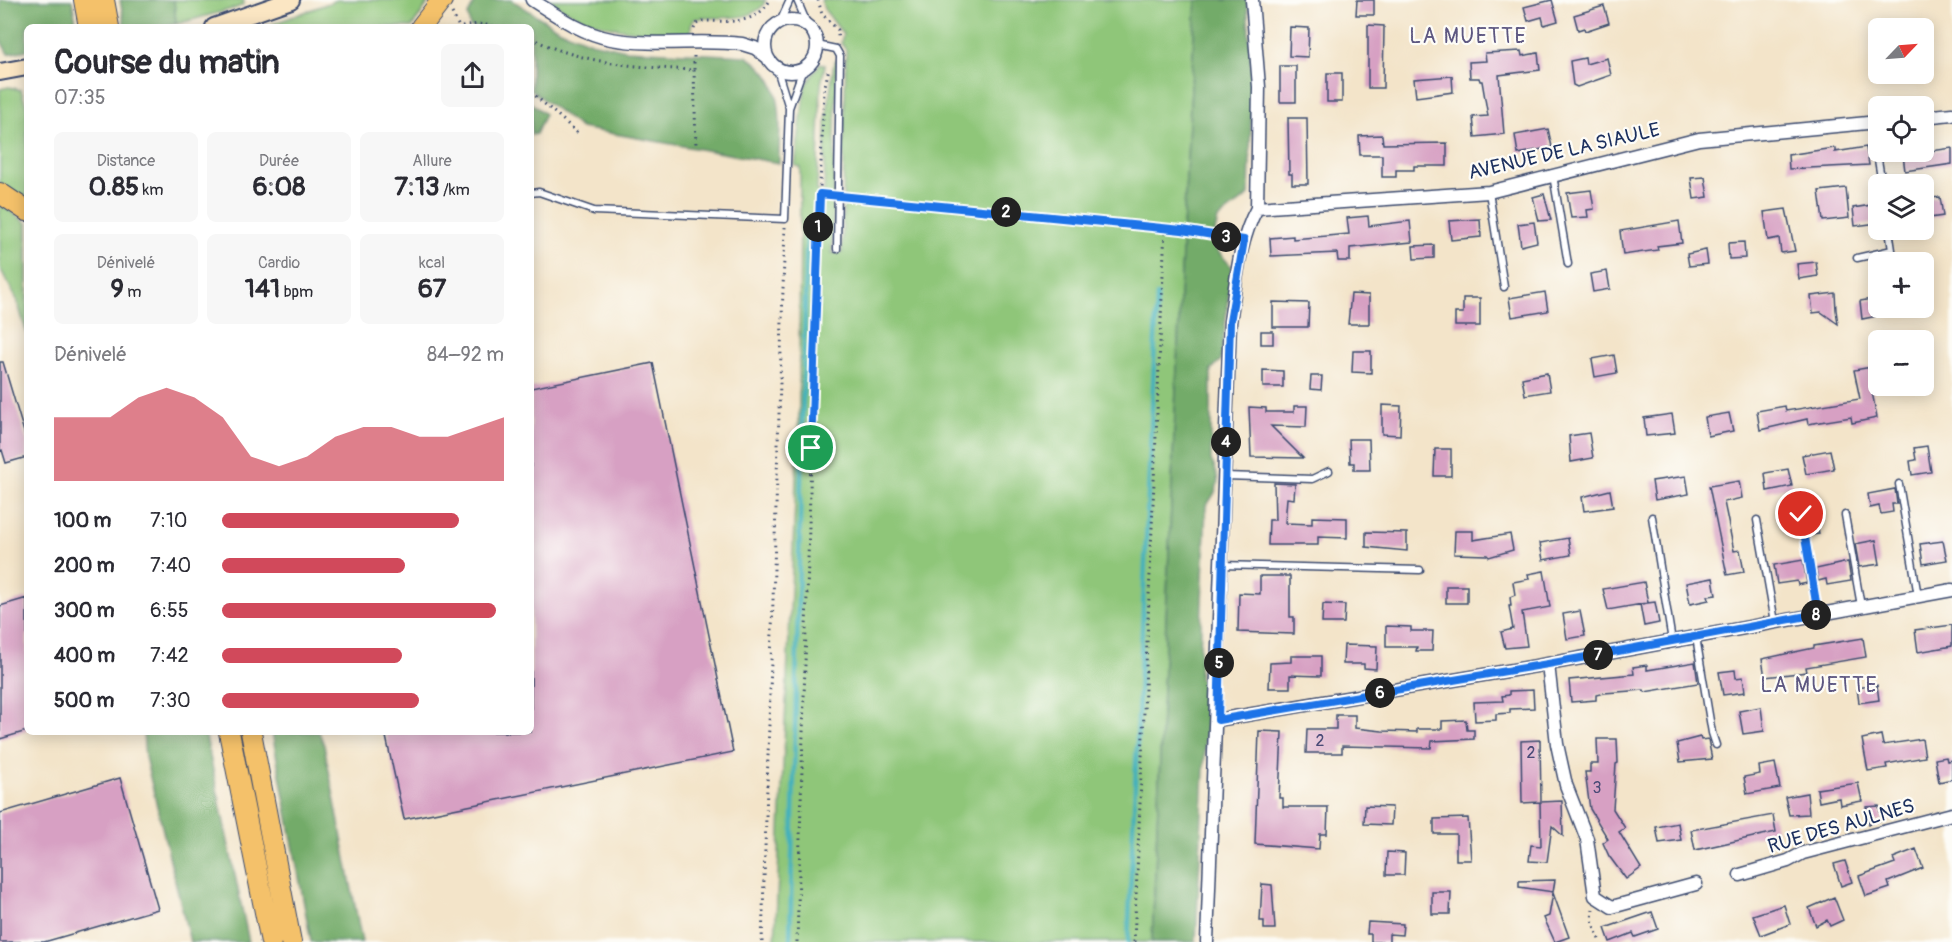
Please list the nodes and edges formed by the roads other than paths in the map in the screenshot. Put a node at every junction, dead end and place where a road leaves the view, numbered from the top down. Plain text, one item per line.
1 (84, 0) edge
2 (104, 0) edge
3 (291, 0) edge
4 (533, 0) edge
5 (790, 0) edge
6 (797, 0) edge
7 (1252, 0) edge
8 (449, 3) edge
9 (780, 22) junction
10 (88, 24) edge
11 (108, 24) edge
12 (223, 24) edge
13 (425, 24) edge
14 (808, 26) junction
15 (768, 33) junction
16 (733, 43) junction
17 (817, 45) junction
18 (767, 57) junction
19 (24, 68) edge
20 (777, 69) junction
21 (803, 69) junction
22 (0, 72) edge
23 (789, 108) junction
24 (1952, 114) edge
25 (1934, 116) edge
26 (1868, 123) edge
27 (1552, 174) junction
28 (1490, 192) junction
29 (0, 193) edge
30 (534, 193) edge
31 (1257, 208) junction
32 (24, 209) edge
33 (1890, 240) edge
34 (837, 249) dead end
35 (1857, 258) dead end
36 (1568, 264) dead end
37 (1504, 287) dead end
38 (1329, 471) dead end
39 (1225, 476) junction
40 (1899, 484) dead end
41 (1801, 514) dead end
42 (1845, 515) dead end
43 (1652, 517) dead end
44 (1757, 520) dead end
45 (1221, 565) junction
46 (1420, 570) dead end
47 (1952, 590) edge
48 (1918, 596) junction
49 (1861, 606) junction
50 (1818, 614) junction
51 (1775, 622) junction
52 (1696, 637) junction
53 (1672, 641) junction
54 (1548, 664) junction
55 (1218, 720) junction
56 (230, 735) edge
57 (252, 735) edge
58 (1716, 745) dead end
59 (1952, 814) edge
60 (1740, 875) dead end
61 (1696, 885) dead end
62 (271, 942) edge
63 (291, 942) edge
64 (1207, 942) edge

1 - 10 highway
2 - 11 highway
3 - 12 main road
4 - 16 street
5 - 9 lane
6 - 14 lane
7 - 31 street
8 - 13 highway
9 - 14 street
9 - 15 street
14 - 17 street
15 - 16 street
15 - 18 street
16 - 18 street
17 - 21 street
17 - 34 lane
18 - 20 street
19 - 22 main road
20 - 21 street
20 - 23 lane
21 - 23 lane
23 - 30 lane
24 - 25 street
26 - 27 street, AVENUE DE LA SIAULE
27 - 28 street, AVENUE DE LA SIAULE
27 - 36 lane
28 - 31 street, AVENUE DE LA SIAULE
28 - 37 lane
29 - 32 highway
31 - 39 street
33 - 35 lane
38 - 39 lane
39 - 45 street
40 - 48 lane
41 - 50 lane
42 - 49 lane
43 - 53 lane
44 - 51 lane
45 - 46 lane
45 - 55 street
47 - 48 street
48 - 49 street
49 - 50 street
50 - 51 street
51 - 52 street
52 - 53 street
52 - 58 lane
53 - 54 street
54 - 55 street
54 - 61 street
55 - 64 street
56 - 62 highway
57 - 63 highway
59 - 60 street, RUE DES AULNES

